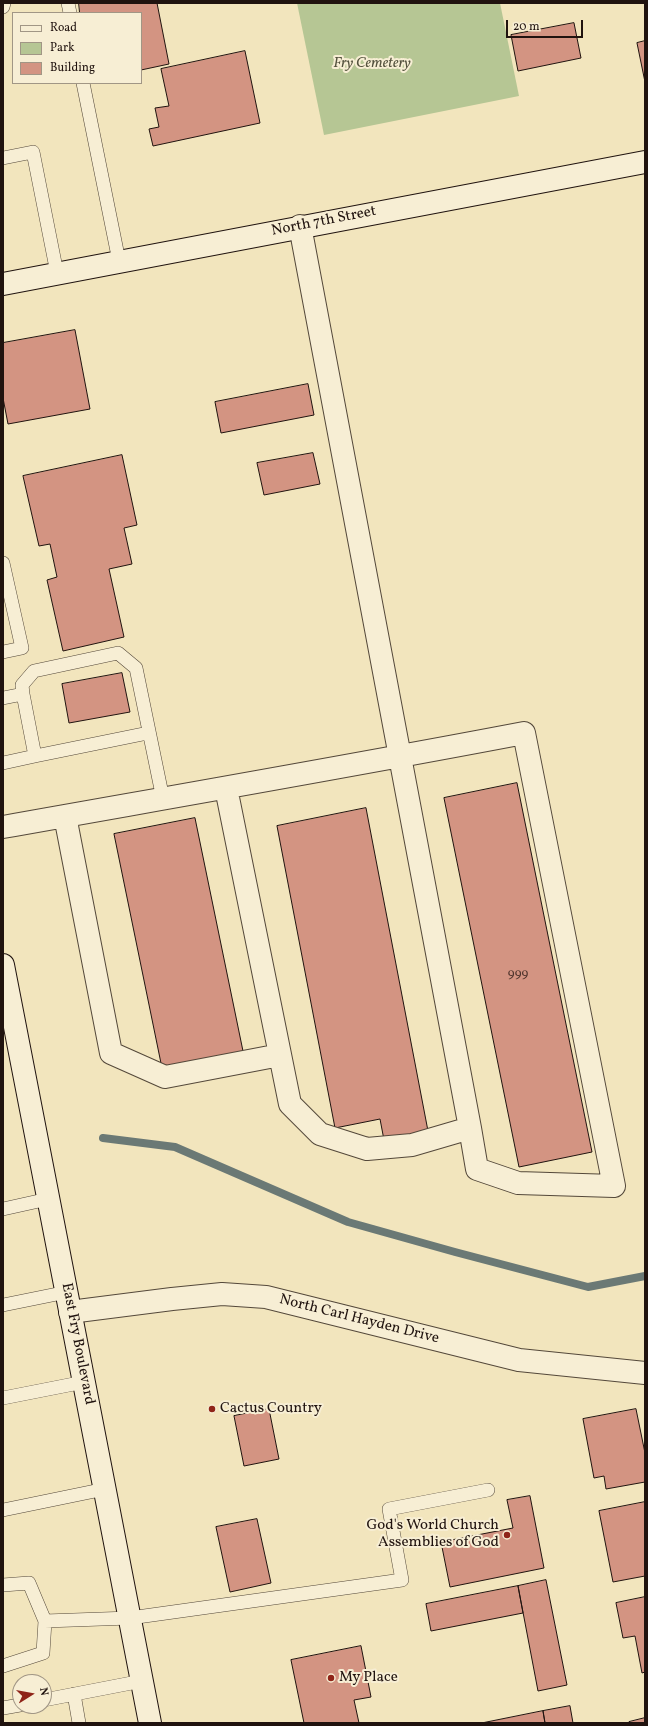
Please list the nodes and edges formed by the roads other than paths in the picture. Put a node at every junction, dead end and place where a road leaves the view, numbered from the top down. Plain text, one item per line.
1 (4, 3) edge
2 (3, 6) edge
3 (84, 84) edge
4 (3, 158) edge
5 (645, 162) edge
6 (300, 226) junction
7 (119, 261) junction
8 (57, 273) junction
9 (3, 284) edge
10 (3, 563) edge
11 (3, 652) edge
12 (23, 694) junction
13 (3, 698) edge
14 (148, 733) junction
15 (35, 756) junction
16 (400, 756) junction
17 (3, 763) edge
18 (226, 788) junction
19 (162, 799) junction
20 (65, 816) junction
21 (3, 827) edge
22 (3, 965) edge
23 (10, 1034) edge
24 (280, 1056) junction
25 (470, 1128) junction
26 (48, 1198) junction
27 (3, 1210) edge
28 (69, 1302) junction
29 (3, 1305) edge
30 (645, 1373) edge
31 (84, 1382) junction
32 (3, 1398) edge
33 (105, 1489) junction
34 (488, 1490) dead end
35 (3, 1510) edge
36 (3, 1585) edge
37 (130, 1618) junction
38 (46, 1621) junction
39 (3, 1666) edge
40 (142, 1682) junction
41 (74, 1694) junction
42 (52, 1698) edge
43 (79, 1723) edge
44 (150, 1723) edge

1 - 2 lane
3 - 7 lane
4 - 8 lane
5 - 6 street, North 7th Street
6 - 7 street, North 7th Street
6 - 16 street
7 - 8 street, North 7th Street
8 - 9 street, North 7th Street
10 - 11 lane
12 - 13 lane
12 - 14 lane
12 - 15 lane
14 - 15 lane
14 - 19 lane
15 - 17 lane
16 - 18 street
16 - 25 street
16 - 25 street
18 - 19 street
18 - 24 street
19 - 20 street
20 - 21 street
20 - 24 street
22 - 23 street, East Fry Boulevard
23 - 26 street, East Fry Boulevard
24 - 25 street
26 - 27 lane
26 - 28 street, East Fry Boulevard
28 - 29 lane
28 - 30 street, North Carl Hayden Drive
28 - 31 street, East Fry Boulevard
31 - 32 lane
31 - 33 street, East Fry Boulevard
33 - 35 lane
33 - 37 street, East Fry Boulevard
34 - 37 lane
36 - 38 lane
37 - 38 lane
37 - 40 street, East Fry Boulevard
38 - 39 lane
40 - 41 lane
40 - 44 street, East Fry Boulevard
41 - 42 lane
41 - 43 lane

